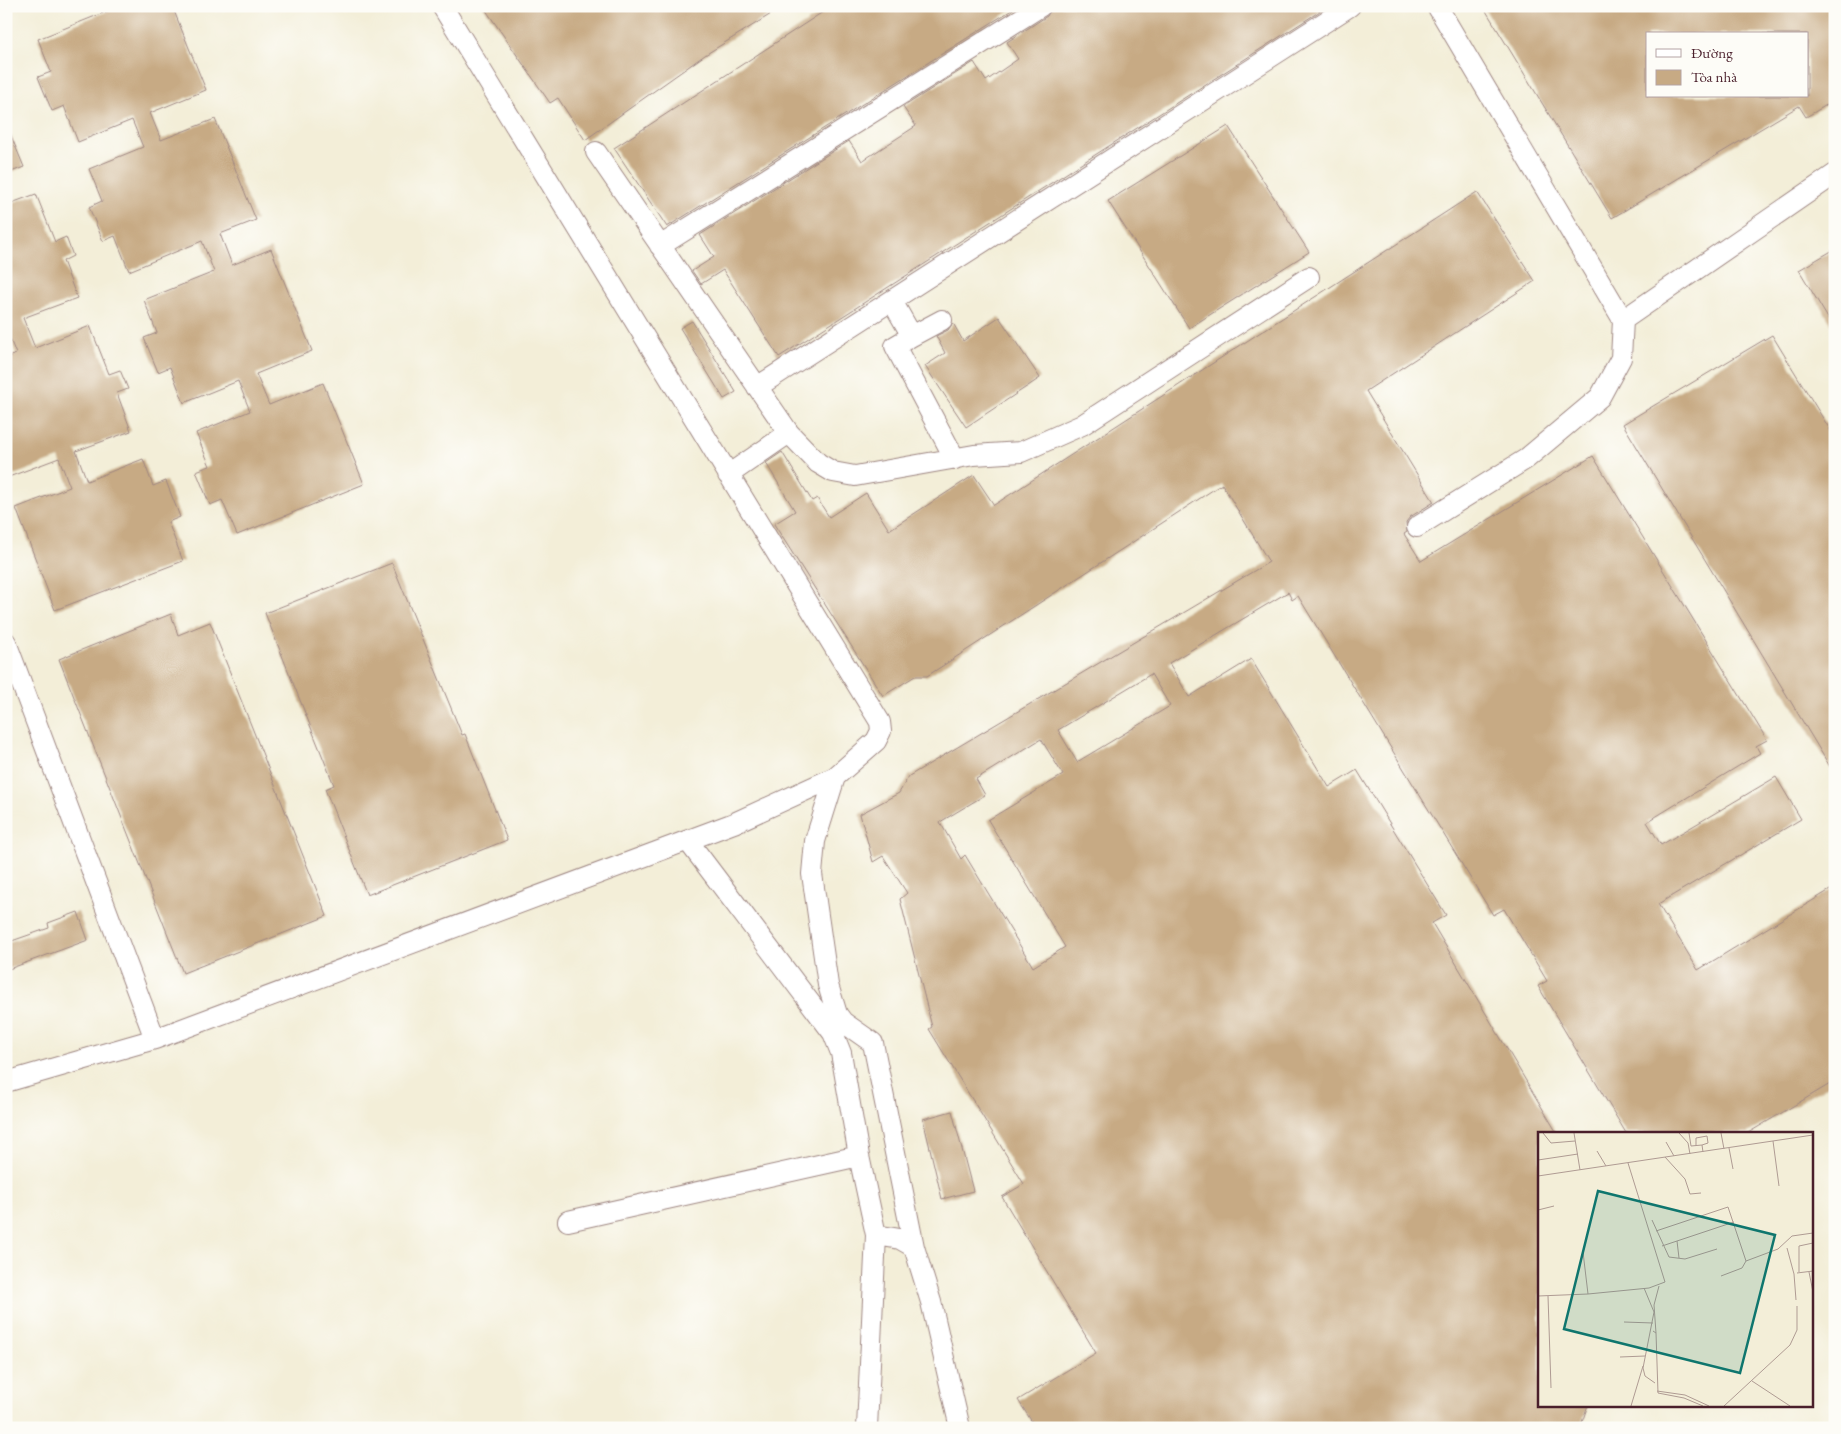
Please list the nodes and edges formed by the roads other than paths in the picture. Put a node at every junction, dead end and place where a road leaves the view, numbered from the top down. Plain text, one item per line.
1 (442, 6) edge
2 (1041, 6) edge
3 (1350, 6) edge
4 (1437, 6) edge
5 (596, 152) dead end
6 (1835, 174) edge
7 (660, 246) junction
8 (1309, 277) dead end
9 (892, 301) junction
10 (942, 320) dead end
11 (1623, 320) junction
12 (912, 336) junction
13 (757, 388) junction
14 (789, 433) junction
15 (955, 459) junction
16 (728, 475) junction
17 (1417, 527) dead end
18 (6, 642) edge
19 (835, 777) junction
20 (688, 841) junction
21 (155, 1039) junction
22 (6, 1082) edge
23 (859, 1156) junction
24 (568, 1221) dead end
25 (876, 1235) junction
26 (914, 1247) junction
27 (867, 1428) edge
28 (960, 1428) edge

1 - 16 street
2 - 7 street
3 - 9 street
4 - 11 street
5 - 7 street
6 - 11 street
7 - 13 street
8 - 15 street
9 - 12 street
9 - 13 street
10 - 12 street
11 - 17 street
12 - 15 street
13 - 14 street
14 - 15 street
14 - 16 street
16 - 19 street
18 - 21 street
19 - 20 street
19 - 26 street
20 - 21 street
20 - 23 street
21 - 22 street
23 - 24 street
23 - 25 street
25 - 26 street
25 - 27 street
26 - 28 street

